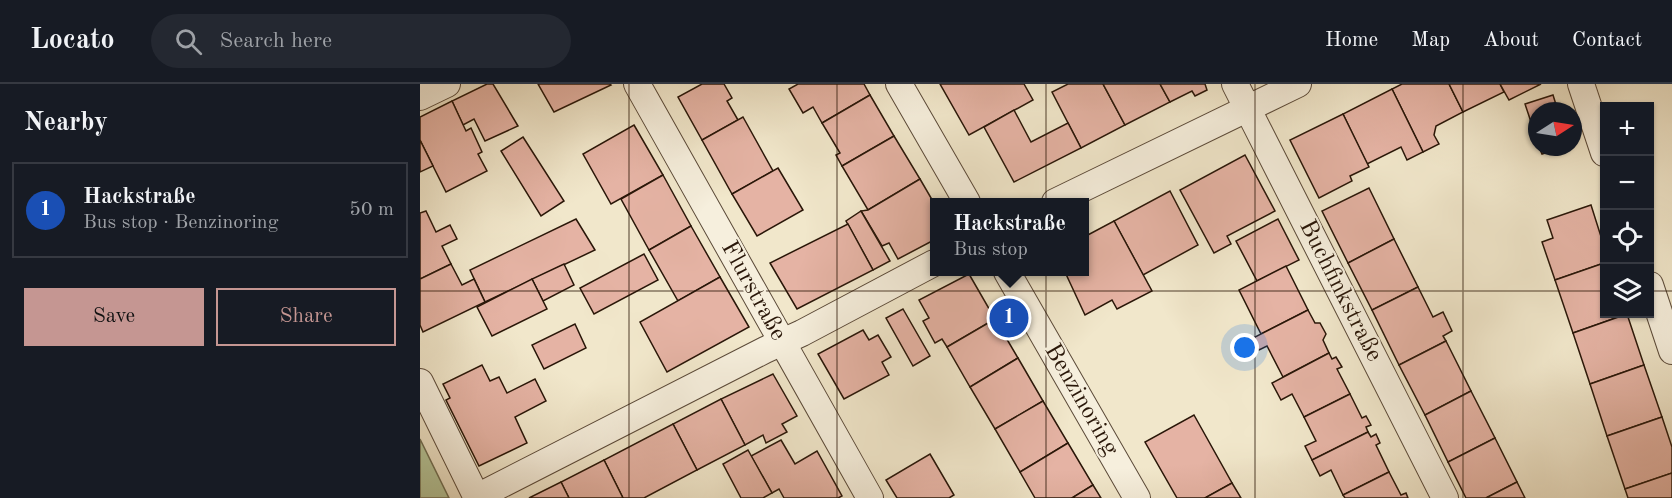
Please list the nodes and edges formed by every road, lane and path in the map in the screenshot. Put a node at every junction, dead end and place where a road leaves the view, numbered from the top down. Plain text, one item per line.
1 (447, 84) edge
2 (637, 84) edge
3 (899, 84) edge
4 (1235, 84) edge
5 (1298, 84) edge
6 (1581, 84) edge
7 (420, 97) edge
8 (1247, 108) junction
9 (1600, 139) edge
10 (965, 198) edge
11 (1063, 198) edge
12 (930, 265) edge
13 (1009, 276) edge
14 (1654, 297) edge
15 (781, 342) junction
16 (1672, 351) edge
17 (420, 382) edge
18 (477, 498) edge
19 (870, 498) edge
20 (1137, 498) edge
21 (1445, 498) edge

1 - 7 street
2 - 15 street, Flurstraße
3 - 10 street
4 - 8 street, Buchfinkstraße
5 - 8 street
6 - 9 street
8 - 11 street
8 - 21 street, Buchfinkstraße
12 - 15 street
13 - 20 street, Benzinoring
14 - 16 street
15 - 18 street
15 - 19 street, Flurstraße
17 - 18 street

